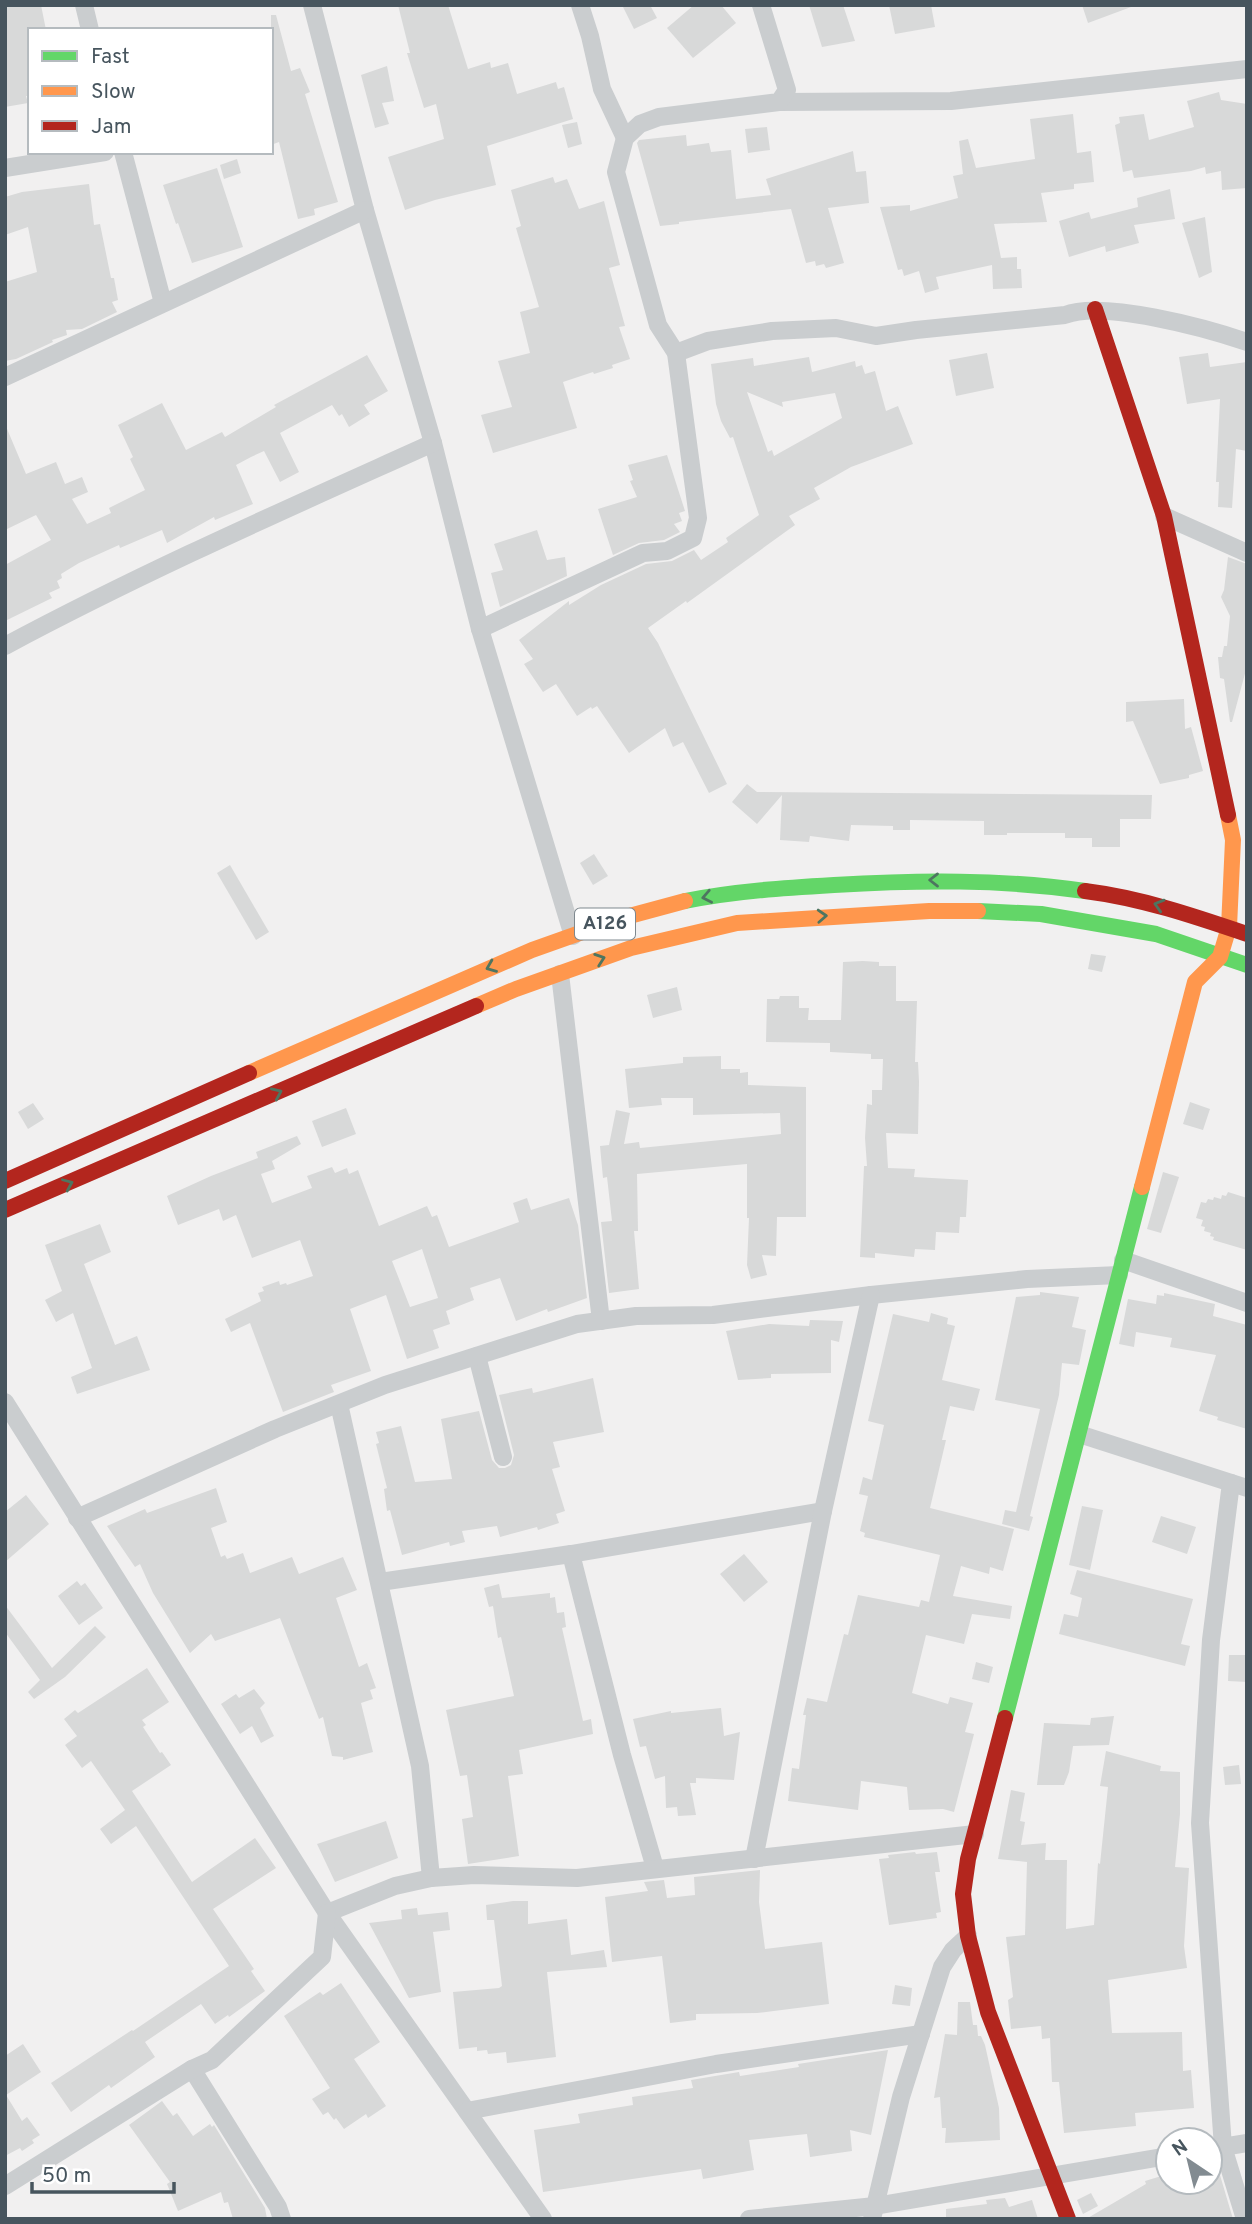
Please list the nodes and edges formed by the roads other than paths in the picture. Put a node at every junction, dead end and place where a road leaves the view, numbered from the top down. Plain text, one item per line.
1 (84, 5) edge
2 (313, 5) edge
3 (580, 5) edge
4 (761, 5) edge
5 (90, 28) edge
6 (1245, 70) edge
7 (779, 102) junction
8 (625, 138) junction
9 (92, 154) edge
10 (124, 154) edge
11 (5, 168) edge
12 (365, 210) junction
13 (163, 303) junction
14 (1095, 309) junction
15 (1247, 342) edge
16 (676, 353) junction
17 (5, 377) edge
18 (433, 443) junction
19 (1164, 516) junction
20 (1247, 553) edge
21 (480, 629) junction
22 (5, 646) edge
23 (1189, 914) junction
24 (1229, 927) junction
25 (1247, 934) edge
26 (573, 936) junction
27 (1181, 943) junction
28 (1220, 957) junction
29 (1247, 965) edge
30 (560, 974) junction
31 (1195, 982) junction
32 (5, 1181) edge
33 (5, 1210) edge
34 (1121, 1268) junction
35 (871, 1295) junction
36 (1247, 1303) edge
37 (601, 1321) junction
38 (477, 1356) junction
39 (5, 1402) edge
40 (339, 1404) junction
41 (1079, 1434) junction
42 (503, 1457) dead end
43 (1239, 1485) edge
44 (823, 1511) junction
45 (77, 1518) junction
46 (571, 1554) junction
47 (380, 1582) junction
48 (975, 1835) junction
49 (754, 1859) junction
50 (654, 1868) junction
51 (431, 1878) junction
52 (327, 1913) junction
53 (968, 1936) junction
54 (921, 2034) junction
55 (192, 2069) junction
56 (467, 2111) junction
57 (1215, 2126) edge
58 (1247, 2143) edge
59 (1224, 2147) edge
60 (1154, 2158) edge
61 (1224, 2168) edge
62 (1052, 2175) junction
63 (5, 2186) edge
64 (874, 2212) edge
65 (282, 2219) edge
66 (543, 2219) edge
67 (748, 2219) edge
68 (1068, 2219) edge
69 (1245, 2219) edge

1 - 5 street
2 - 12 street
3 - 8 street
4 - 7 street
6 - 7 street
7 - 8 street
8 - 16 street
9 - 11 street
10 - 13 street
12 - 13 street
12 - 18 street
13 - 17 street
14 - 15 street
14 - 16 street
14 - 19 main road
16 - 21 street
18 - 21 street
18 - 22 street
19 - 20 street
19 - 24 main road
21 - 26 street
23 - 24 main road, A126
23 -> 26 main road, A126
23 - 27 street
24 - 25 main road, A126
24 - 28 main road
26 -> 32 main road, A126
27 - 28 main road, A126
30 -> 27 main road, A126
27 - 31 street
28 - 29 main road, A126
28 - 31 main road
33 -> 30 main road, A126
30 - 37 street
31 - 34 main road
34 - 35 street
34 - 36 street
34 - 41 main road
35 - 37 street
35 - 44 street
37 - 38 street
38 - 40 street
38 - 42 street
39 - 45 street
40 - 45 street
40 - 47 street
41 - 43 street
41 - 48 main road
43 - 57 street
44 - 46 street
44 - 49 street
45 - 52 street
46 - 47 street
46 - 50 street
47 - 51 street
48 - 49 street
48 - 53 main road
49 - 50 street
50 - 51 street
51 - 52 street
52 - 55 street
52 - 56 street
53 - 54 street
53 - 62 main road
54 - 56 street
54 - 64 street
55 - 63 street
55 - 65 street
56 - 66 street
58 - 59 street
60 - 62 street
61 - 69 street
62 - 64 street
62 - 68 main road
64 - 67 street

